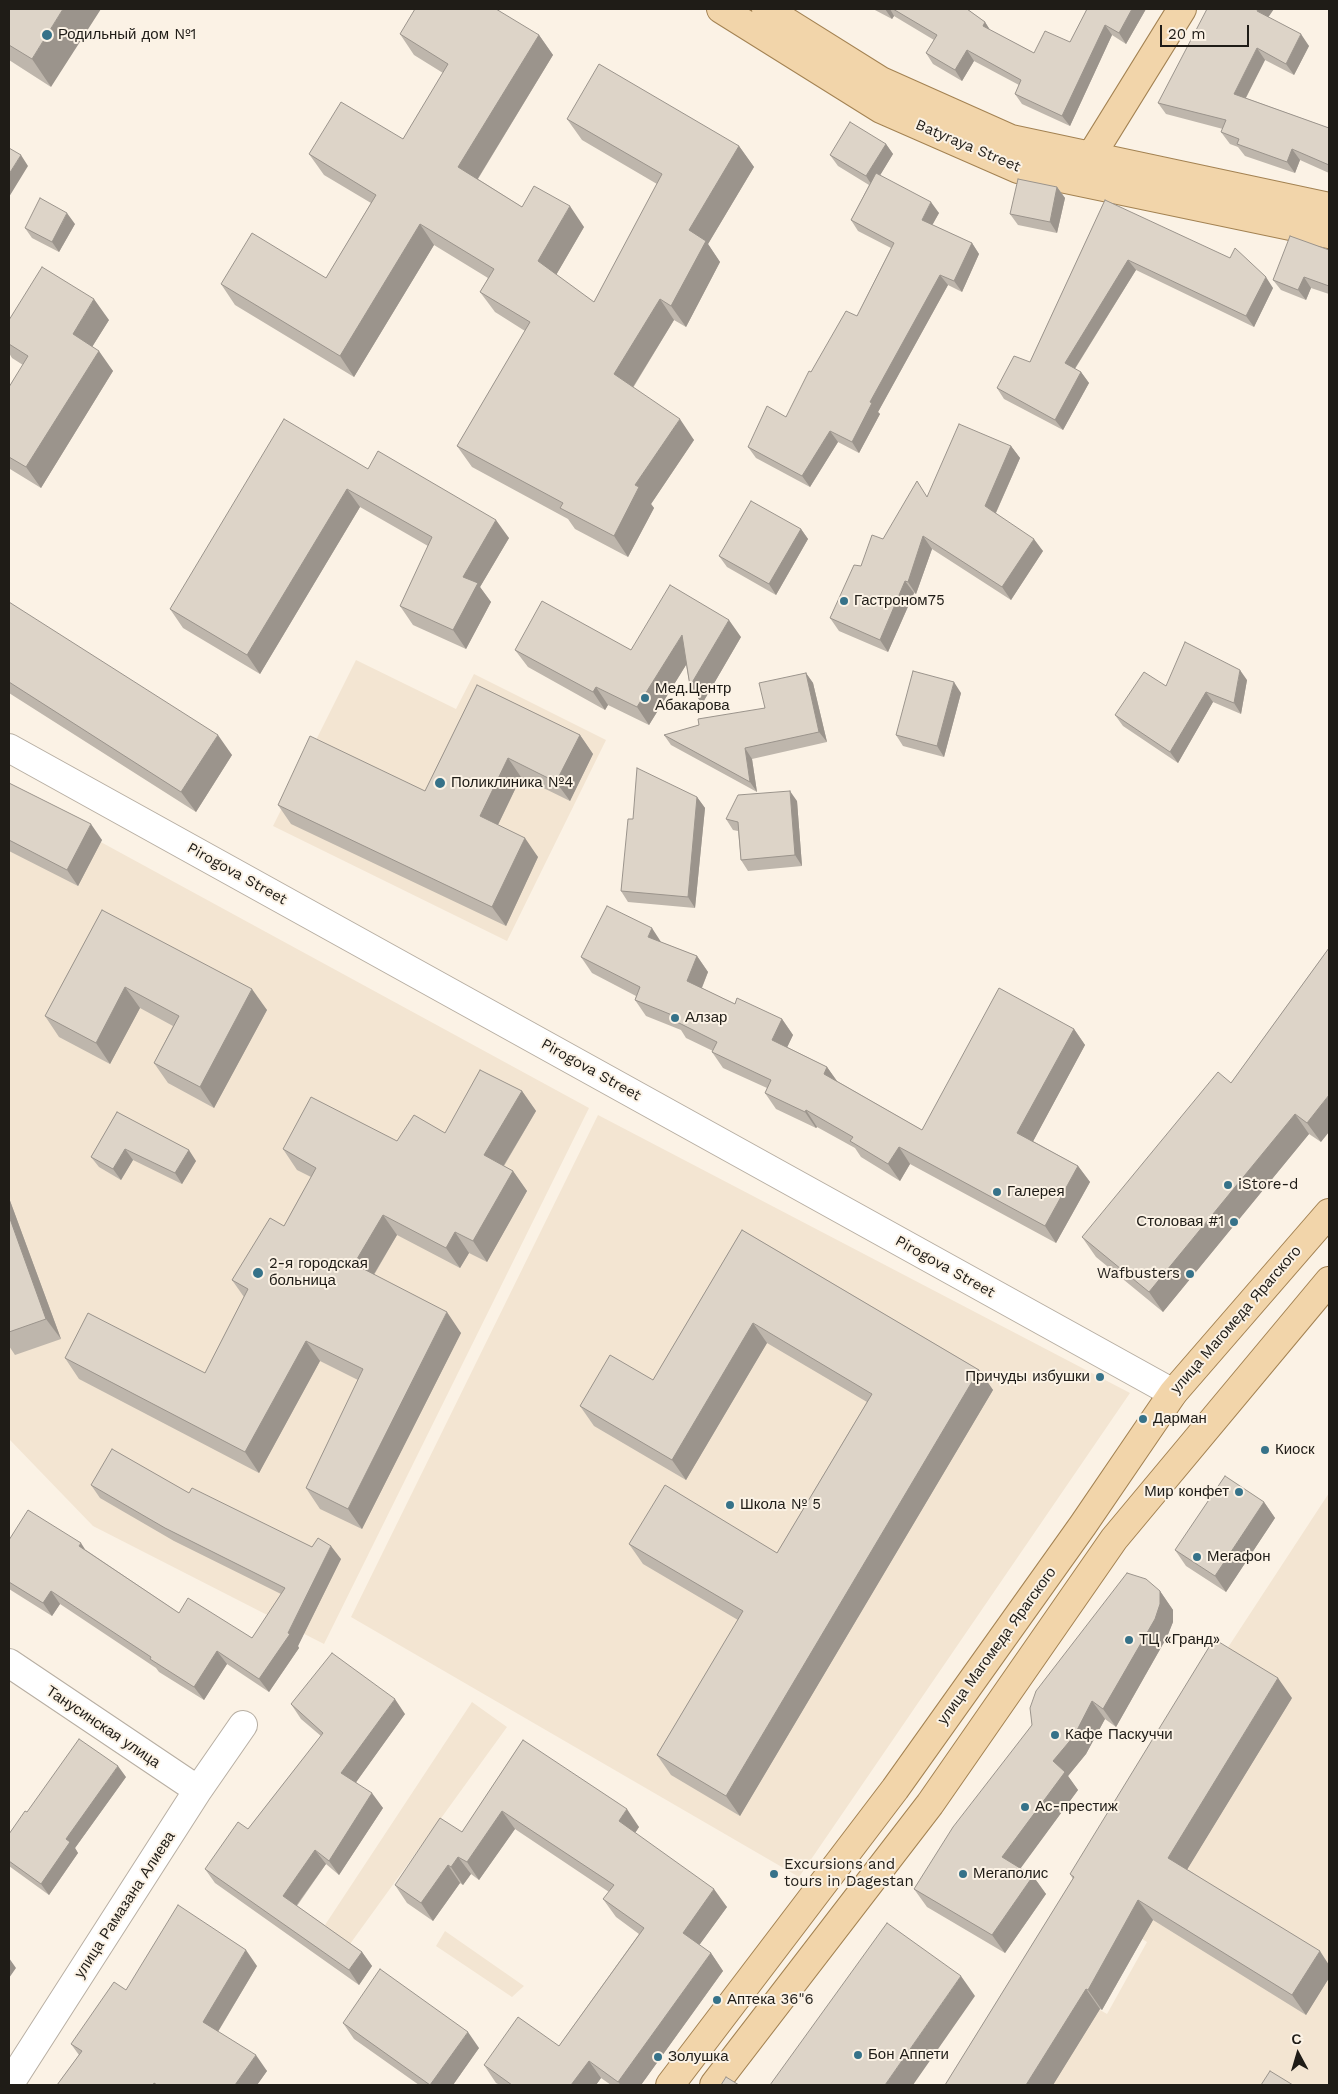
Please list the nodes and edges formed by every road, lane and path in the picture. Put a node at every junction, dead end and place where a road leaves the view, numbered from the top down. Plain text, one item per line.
1 (721, 9) edge
2 (766, 9) edge
3 (1172, 9) edge
4 (1182, 9) edge
5 (1086, 156) junction
6 (1087, 183) junction
7 (1329, 207) edge
8 (1329, 234) edge
9 (9, 748) edge
10 (1329, 1213) edge
11 (1329, 1281) edge
12 (1173, 1393) junction
13 (9, 1664) edge
14 (243, 1725) dead end
15 (198, 1790) junction
16 (9, 2085) edge
17 (670, 2085) edge
18 (714, 2085) edge

1 - 6 main road, Batyraya Street
2 - 5 main road, Batyraya Street
3 - 5 main road
4 - 5 main road
5 - 6 main road
5 - 7 main road, Batyraya Street
6 - 8 main road, Batyraya Street
9 - 12 street, Pirogova Street
10 - 12 main road, улица Магомеда Ярагского
11 - 18 main road
12 - 17 main road, улица Магомеда Ярагского
13 - 15 street, Танусинская улица
14 - 15 street, улица Рамазана Алиева
15 - 16 street, улица Рамазана Алиева

